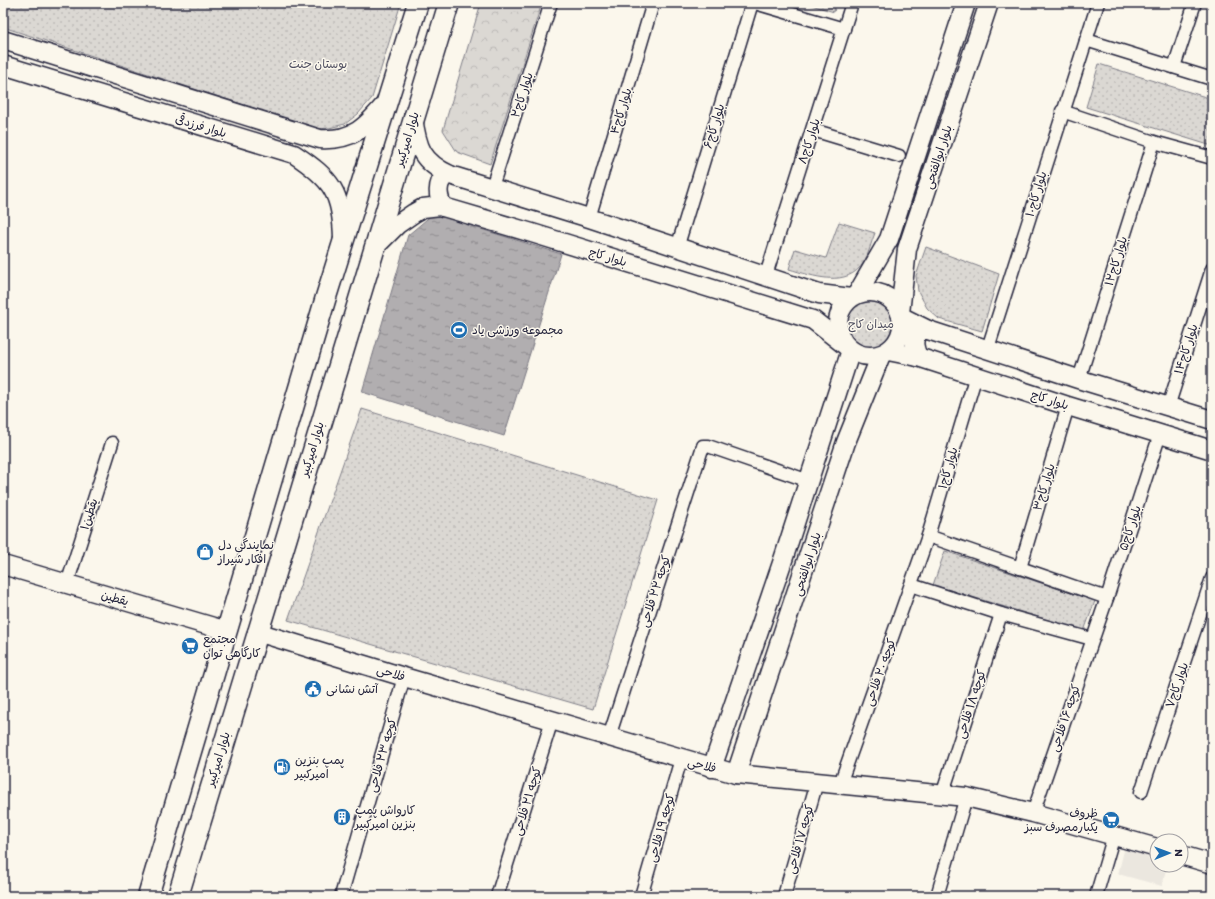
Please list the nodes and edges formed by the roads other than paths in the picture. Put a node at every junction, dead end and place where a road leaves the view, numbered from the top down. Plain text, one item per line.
1 (418, 3) edge
2 (449, 3) edge
3 (551, 3) edge
4 (653, 3) edge
5 (752, 3) edge
6 (755, 3) edge
7 (966, 3) edge
8 (989, 3) edge
9 (1098, 3) edge
10 (1195, 3) edge
11 (851, 4) edge
12 (958, 26) junction
13 (844, 29) junction
14 (979, 35) junction
15 (3, 40) edge
16 (1086, 40) junction
17 (3, 65) edge
18 (1174, 67) junction
19 (1212, 79) edge
20 (386, 102) junction
21 (1062, 111) junction
22 (414, 118) junction
23 (813, 130) junction
24 (300, 133) junction
25 (1154, 142) junction
26 (294, 154) junction
27 (899, 156) dead end
28 (1212, 158) edge
29 (450, 175) junction
30 (492, 188) junction
31 (541, 205) junction
32 (443, 207) junction
33 (588, 218) junction
34 (532, 233) junction
35 (889, 239) junction
36 (343, 244) junction
37 (374, 248) junction
38 (677, 248) junction
39 (908, 249) junction
40 (1212, 269) edge
41 (766, 275) junction
42 (819, 294) junction
43 (854, 296) junction
44 (901, 315) junction
45 (813, 320) junction
46 (928, 330) junction
47 (848, 348) junction
48 (988, 348) junction
49 (884, 353) junction
50 (918, 357) junction
51 (976, 375) junction
52 (841, 377) junction
53 (1079, 379) junction
54 (866, 388) junction
55 (1123, 392) junction
56 (1068, 406) junction
57 (1168, 407) junction
58 (1114, 420) junction
59 (1212, 420) edge
60 (1160, 434) junction
61 (112, 443) dead end
62 (1212, 450) edge
63 (808, 481) junction
64 (928, 536) junction
65 (920, 560) joint
66 (782, 563) junction
67 (3, 566) edge
68 (1020, 568) junction
69 (805, 570) junction
70 (1212, 578) edge
71 (67, 584) junction
72 (911, 585) junction
73 (1107, 598) junction
74 (1001, 614) junction
75 (1098, 623) joint
76 (227, 631) junction
77 (257, 632) junction
78 (1092, 639) junction
79 (404, 677) junction
80 (552, 720) junction
81 (609, 737) junction
82 (681, 759) junction
83 (712, 768) junction
84 (736, 774) junction
85 (817, 782) junction
86 (840, 784) junction
87 (1141, 792) dead end
88 (942, 795) junction
89 (966, 797) junction
90 (1033, 813) junction
91 (1114, 836) junction
92 (1149, 846) edge
93 (1189, 857) edge
94 (1212, 864) edge
95 (148, 896) edge
96 (178, 896) edge
97 (341, 896) edge
98 (497, 896) edge
99 (641, 896) edge
100 (784, 896) edge
101 (937, 896) edge
102 (1096, 896) edge

1 - 20 main road
2 - 22 main road, بلوار امیرکبیر
3 - 30 street, بلوار کاج۲
4 - 33 street, بلوار کاج۴
5 - 38 street, بلوار کاج۶
6 - 13 street
7 - 12 street, بلوار ابوالفتحی
8 - 14 street, بلوار ابوالفتحی
9 - 16 street, بلوار کاج۱۰
10 - 18 street
11 - 13 street, بلوار کاج۸
12 - 14 street
12 - 35 street, بلوار ابوالفتحی
13 - 23 street, بلوار کاج۸
14 - 39 street, بلوار ابوالفتحی
15 - 24 street, بلوار فرزدقی
16 - 18 street
16 - 21 street, بلوار کاج۱۰
17 - 26 street, بلوار فرزدقی
18 - 19 street
20 - 24 street, بلوار فرزدقی
20 - 36 main road
21 - 25 street
21 - 48 street, بلوار کاج۱۰
22 - 29 street
22 - 37 main road, بلوار امیرکبیر
23 - 27 street
23 - 41 street, بلوار کاج۸
24 - 26 street
25 - 28 street
25 - 53 street, بلوار کاج۱۲
26 - 36 street, بلوار فرزدقی
29 - 30 street
29 - 32 street
30 - 31 street
31 - 33 street
31 - 34 street
32 - 34 street, بلوار کاج
32 - 37 street, بلوار کاج
33 - 38 street
34 - 45 street, بلوار کاج
35 - 39 street
35 - 43 street, بلوار ابوالفتحی
36 - 76 main road
37 - 77 main road, بلوار امیرکبیر
38 - 41 street
39 - 44 street, بلوار ابوالفتحی
40 - 57 street, بلوار کاج۱۴
41 - 42 street
42 - 43 street
42 - 45 street
43 - 44 street
43 - 47 street
44 - 46 street
44 - 49 street
45 - 47 street, بلوار کاج
46 - 48 street
46 - 50 street
47 - 49 street
47 - 52 street, بلوار ابوالفتحی
48 - 53 street
49 - 50 street, بلوار کاج
49 - 54 street, بلوار ابوالفتحی
50 - 51 street, بلوار کاج
51 - 56 street, بلوار کاج
51 - 64 street, بلوار کاج۱
52 - 54 street
52 - 63 street, بلوار ابوالفتحی
53 - 55 street
54 - 69 street, بلوار ابوالفتحی
55 - 57 street
55 - 58 street
56 - 58 street, بلوار کاج
56 - 68 street, بلوار کاج۳
57 - 59 street
58 - 60 street, بلوار کاج
60 - 62 street, بلوار کاج
60 - 73 street, بلوار کاج۵
61 - 71 street, یقطین۱
63 - 66 street, بلوار ابوالفتحی
63 - 81 street, کوچه ۲۲ فلاحی
64 - 65 street, بلوار کاج۱
64 - 68 street
65 - 72 street, کوچه ۲۰ فلاحی
66 - 69 street
66 - 83 street, بلوار ابوالفتحی
67 - 71 street, یقطین
68 - 73 street
69 - 84 street, بلوار ابوالفتحی
70 - 87 street, بلوار کاج۷
71 - 76 street, یقطین
72 - 74 street
72 - 86 street, کوچه ۲۰ فلاحی
73 - 75 street, بلوار کاج۵
74 - 78 street
74 - 88 street, کوچه ۱۸ فلاحی
75 - 78 street, کوچه ۱۶ فلاحی
76 - 95 main road
77 - 79 street, فلاحی
77 - 96 main road, بلوار امیرکبیر
78 - 90 street, کوچه ۱۶ فلاحی
79 - 80 street, فلاحی
79 - 97 street, کوچه ۲۳ فلاحی
80 - 81 street, فلاحی
80 - 98 street, کوچه ۲۱ فلاحی
81 - 82 street, فلاحی
82 - 83 street, فلاحی
82 - 99 street, کوچه ۱۹ فلاحی
83 - 84 street, فلاحی
84 - 85 street, فلاحی
85 - 86 street, فلاحی
85 - 100 street, کوچه ۱۷ فلاحی
86 - 88 street, فلاحی
88 - 89 street, فلاحی
89 - 90 street, فلاحی
89 - 101 street
90 - 91 street, فلاحی
91 - 92 street, فلاحی
91 - 102 street
93 - 94 street

